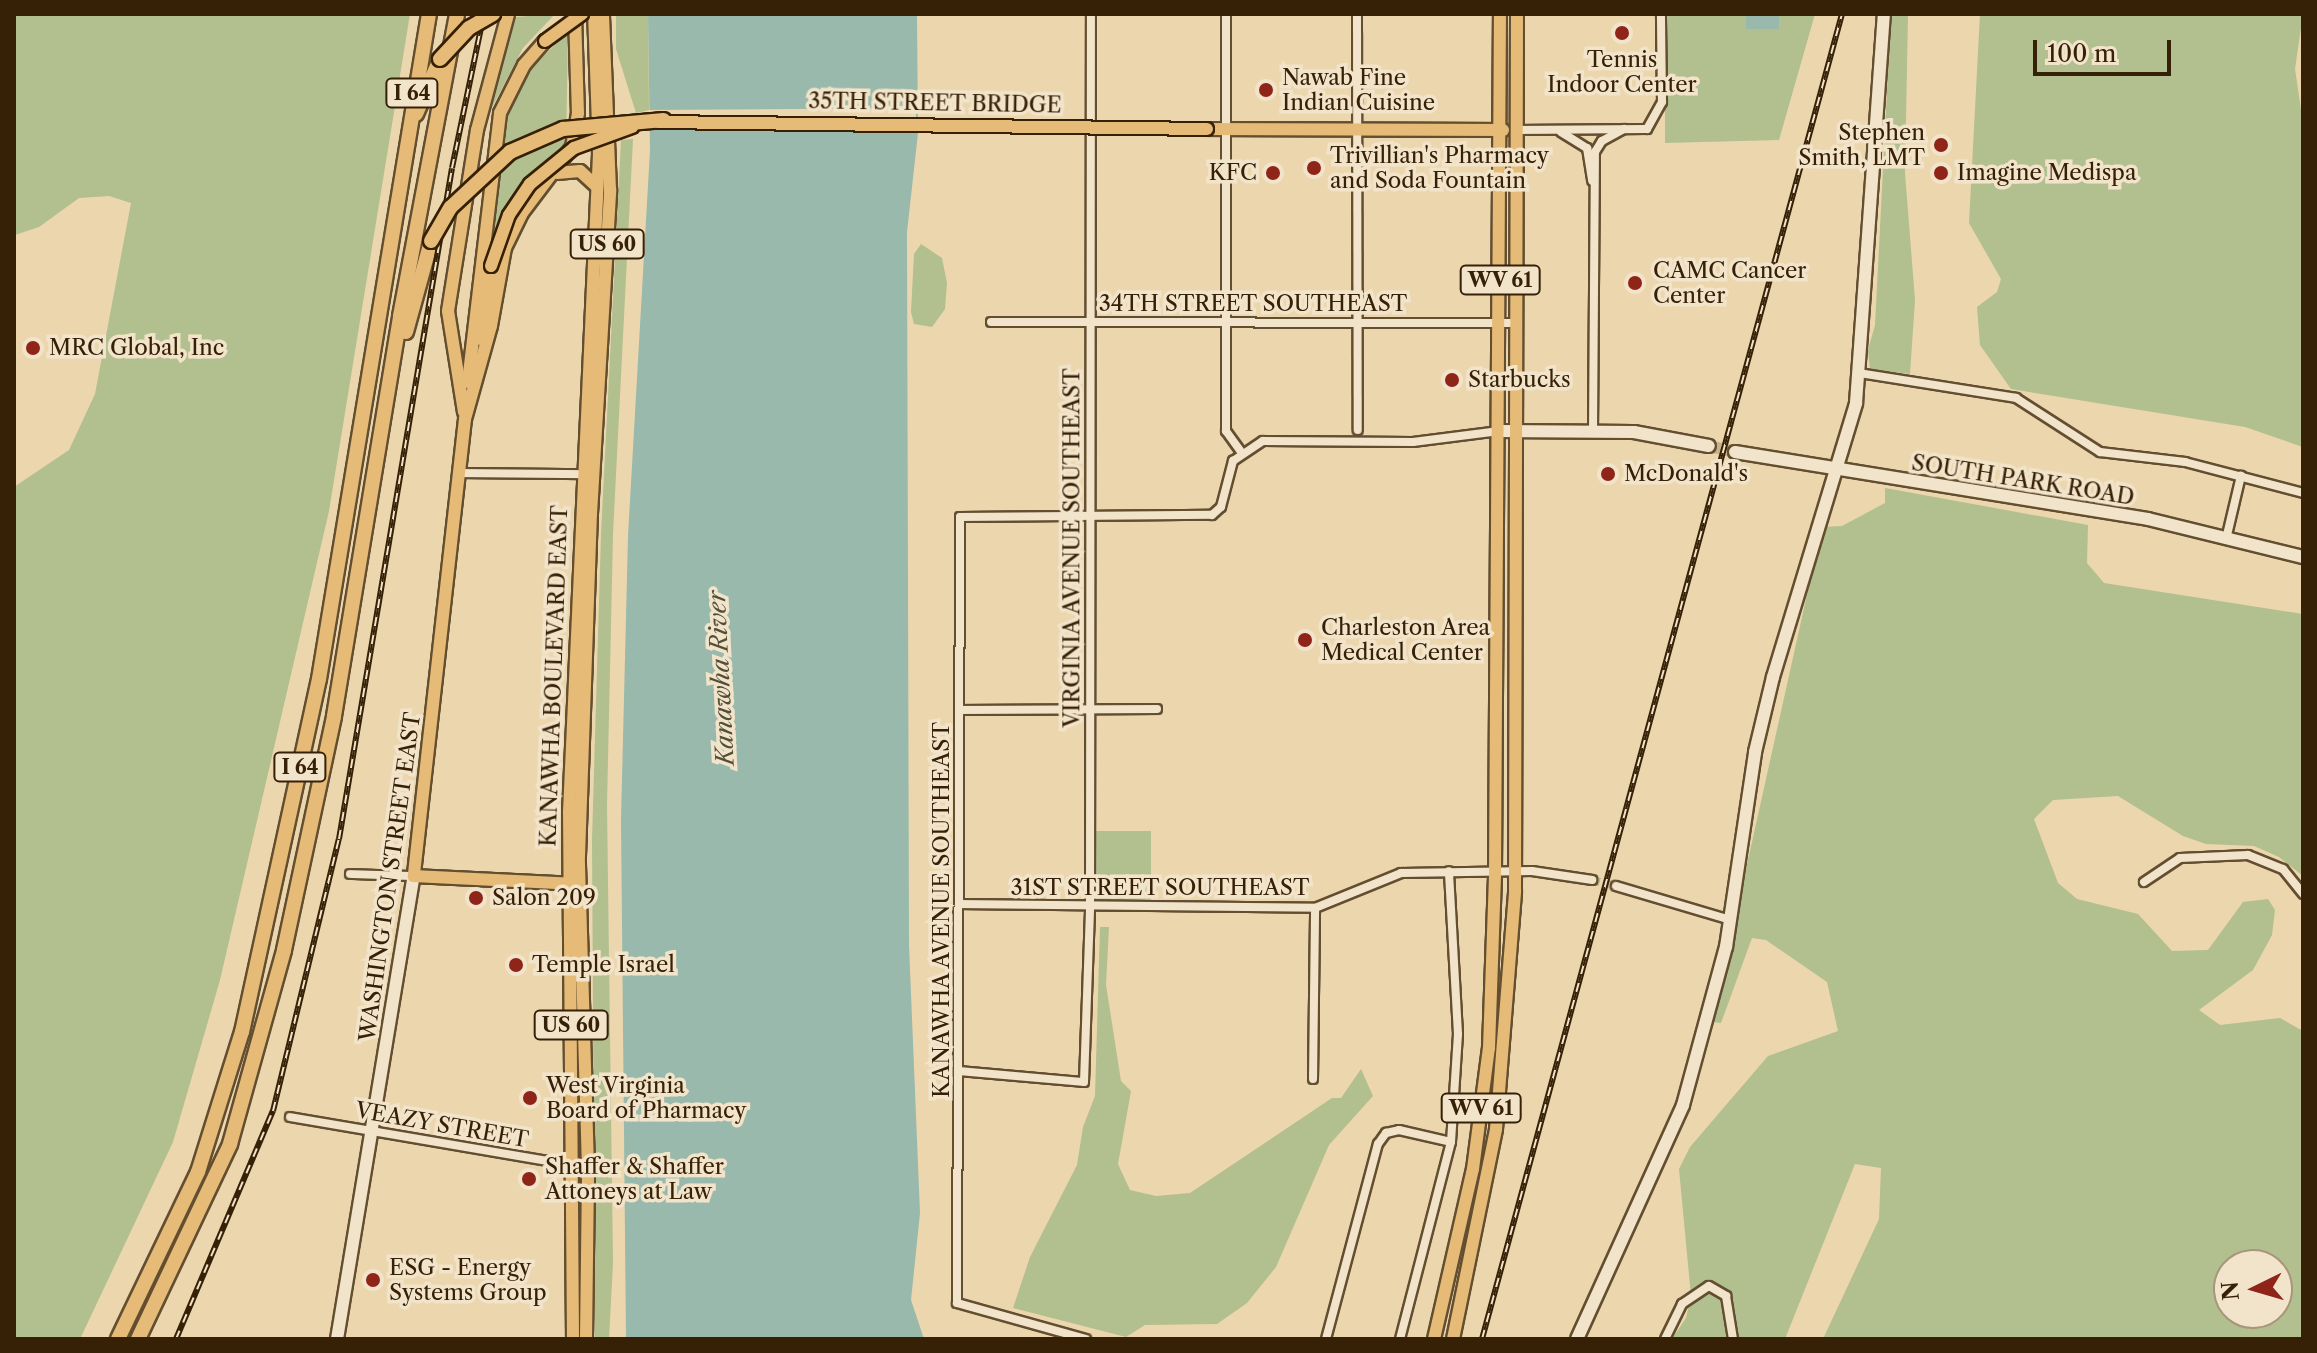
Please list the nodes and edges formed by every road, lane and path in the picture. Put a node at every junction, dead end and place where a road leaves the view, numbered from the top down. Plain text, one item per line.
1 (429, 14) edge
2 (457, 14) edge
3 (493, 14) edge
4 (508, 14) edge
5 (575, 14) edge
6 (582, 14) edge
7 (594, 14) edge
8 (603, 14) edge
9 (1091, 14) edge
10 (1226, 14) edge
11 (1357, 14) edge
12 (1500, 14) edge
13 (1517, 14) edge
14 (1661, 14) edge
15 (1884, 14) edge
16 (664, 120) junction
17 (1227, 129) junction
18 (1358, 129) junction
19 (1624, 129) junction
20 (1499, 130) junction
21 (1516, 130) junction
22 (1554, 130) junction
23 (400, 172) junction
24 (557, 173) junction
25 (1592, 182) junction
26 (598, 188) junction
27 (991, 322) dead end
28 (1091, 322) junction
29 (1224, 322) junction
30 (1358, 323) junction
31 (1500, 323) junction
32 (1516, 323) junction
33 (477, 366) junction
34 (1859, 373) junction
35 (389, 398) junction
36 (465, 419) junction
37 (1358, 430) dead end
38 (1516, 430) junction
39 (1499, 431) junction
40 (1593, 432) junction
41 (1709, 446) tunnel mouth
42 (1241, 452) junction
43 (1735, 452) tunnel mouth
44 (1834, 471) junction
45 (461, 473) junction
46 (587, 474) junction
47 (2241, 476) junction
48 (2303, 493) edge
49 (1089, 520) junction
50 (2227, 535) junction
51 (2303, 557) edge
52 (1157, 709) dead end
53 (960, 710) junction
54 (1090, 710) junction
55 (582, 849) junction
56 (1449, 871) junction
57 (1515, 872) junction
58 (1495, 873) junction
59 (350, 874) dead end
60 (414, 876) junction
61 (1592, 880) tunnel mouth
62 (2144, 882) dead end
63 (574, 884) junction
64 (1616, 886) tunnel mouth
65 (2303, 894) edge
66 (960, 904) junction
67 (1090, 906) junction
68 (1315, 908) junction
69 (1731, 920) junction
70 (582, 951) junction
71 (960, 1071) junction
72 (1313, 1079) dead end
73 (290, 1117) dead end
74 (373, 1131) junction
75 (1451, 1142) junction
76 (574, 1166) junction
77 (588, 1168) junction
78 (118, 1339) edge
79 (138, 1339) edge
80 (337, 1339) edge
81 (573, 1339) edge
82 (586, 1339) edge
83 (1086, 1339) edge
84 (1326, 1339) edge
85 (1400, 1339) edge
86 (1434, 1339) edge
87 (1453, 1339) edge
88 (1577, 1339) edge
89 (1665, 1339) edge
90 (1733, 1339) edge

1 - 23 highway, I 64
2 - 35 highway, I 64
3 - 23 highway, bridge
4 - 36 main road, WASHINGTON STREET EAST
5 - 24 main road, WASHINGTON STREET EAST
6 - 36 main road, bridge
7 - 26 main road, KANAWHA BOULEVARD EAST / US 60
8 - 46 main road, KANAWHA BOULEVARD EAST / US 60
9 - 28 street, VIRGINIA AVENUE SOUTHEAST
10 - 17 street
11 - 18 street
12 - 20 main road, WV 61
13 - 21 main road, WV 61
14 - 19 street
15 - 34 street
16 - 17 main road, 35TH STREET BRIDGE, bridge
16 - 33 main road, 35TH STREET BRIDGE, bridge
16 - 35 highway, bridge
17 - 18 main road, 35TH STREET BRIDGE
17 - 29 street
18 - 20 main road, 35TH STREET BRIDGE
18 - 30 street
19 - 22 street
19 - 25 street
20 - 21 main road, 35TH STREET BRIDGE
20 - 31 main road, WV 61
21 - 22 street
21 - 32 main road, WV 61
22 - 25 street
23 - 78 highway, I 64
24 - 26 main road
24 - 33 main road, WASHINGTON STREET EAST
25 - 40 street
26 - 46 main road, KANAWHA BOULEVARD EAST / US 60
27 - 28 street, 34TH STREET SOUTHEAST
28 - 29 street, 34TH STREET SOUTHEAST
28 - 49 street, VIRGINIA AVENUE SOUTHEAST
29 - 30 street, 34TH STREET SOUTHEAST
29 - 42 street
30 - 31 street, 34TH STREET SOUTHEAST
30 - 37 street
31 - 32 street, 34TH STREET SOUTHEAST
31 - 39 main road, WV 61
32 - 38 main road, WV 61
33 - 36 main road, WASHINGTON STREET EAST
34 - 44 street
34 - 47 street
35 - 79 highway, I 64
36 - 45 main road, WASHINGTON STREET EAST
38 - 39 street
38 - 40 street
38 - 57 main road, WV 61
39 - 42 street
39 - 58 main road, WV 61
40 - 41 street
42 - 49 street
43 - 44 street, SOUTH PARK ROAD
44 - 50 street, SOUTH PARK ROAD
44 - 69 street
45 - 46 street
45 - 60 main road, WASHINGTON STREET EAST
46 - 55 main road, KANAWHA BOULEVARD EAST / US 60
46 - 63 main road, KANAWHA BOULEVARD EAST / US 60
47 - 48 street
47 - 50 street
49 - 53 street, KANAWHA AVENUE SOUTHEAST
49 - 54 street, VIRGINIA AVENUE SOUTHEAST
50 - 51 street, SOUTH PARK ROAD
52 - 54 street
53 - 54 street
53 - 66 street, KANAWHA AVENUE SOUTHEAST
54 - 67 street, VIRGINIA AVENUE SOUTHEAST
55 - 63 main road, KANAWHA BOULEVARD EAST / US 60
55 - 70 main road, KANAWHA BOULEVARD EAST / US 60
56 - 58 street, 31ST STREET SOUTHEAST
56 - 68 street, 31ST STREET SOUTHEAST
56 - 75 street
57 - 58 street, 31ST STREET SOUTHEAST
57 - 61 street, 31ST STREET SOUTHEAST
57 - 87 main road, WV 61
58 - 86 main road, WV 61
59 - 60 street
60 - 63 main road
60 - 74 street, WASHINGTON STREET EAST
62 - 65 street
63 - 70 main road, KANAWHA BOULEVARD EAST / US 60
63 - 76 main road, KANAWHA BOULEVARD EAST / US 60
64 - 69 street
66 - 67 street, 31ST STREET SOUTHEAST
66 - 71 street, KANAWHA AVENUE SOUTHEAST
67 - 68 street, 31ST STREET SOUTHEAST
67 - 71 street, VIRGINIA AVENUE SOUTHEAST
68 - 72 street
69 - 88 street
70 - 77 main road, KANAWHA BOULEVARD EAST / US 60
71 - 83 street, KANAWHA AVENUE SOUTHEAST
73 - 74 street, VEAZY STREET
74 - 76 street, VEAZY STREET
74 - 80 street, WASHINGTON STREET EAST
75 - 84 street
75 - 85 street
76 - 77 street, VEAZY STREET
76 - 81 main road, KANAWHA BOULEVARD EAST / US 60
77 - 82 main road, KANAWHA BOULEVARD EAST / US 60
89 - 90 street

